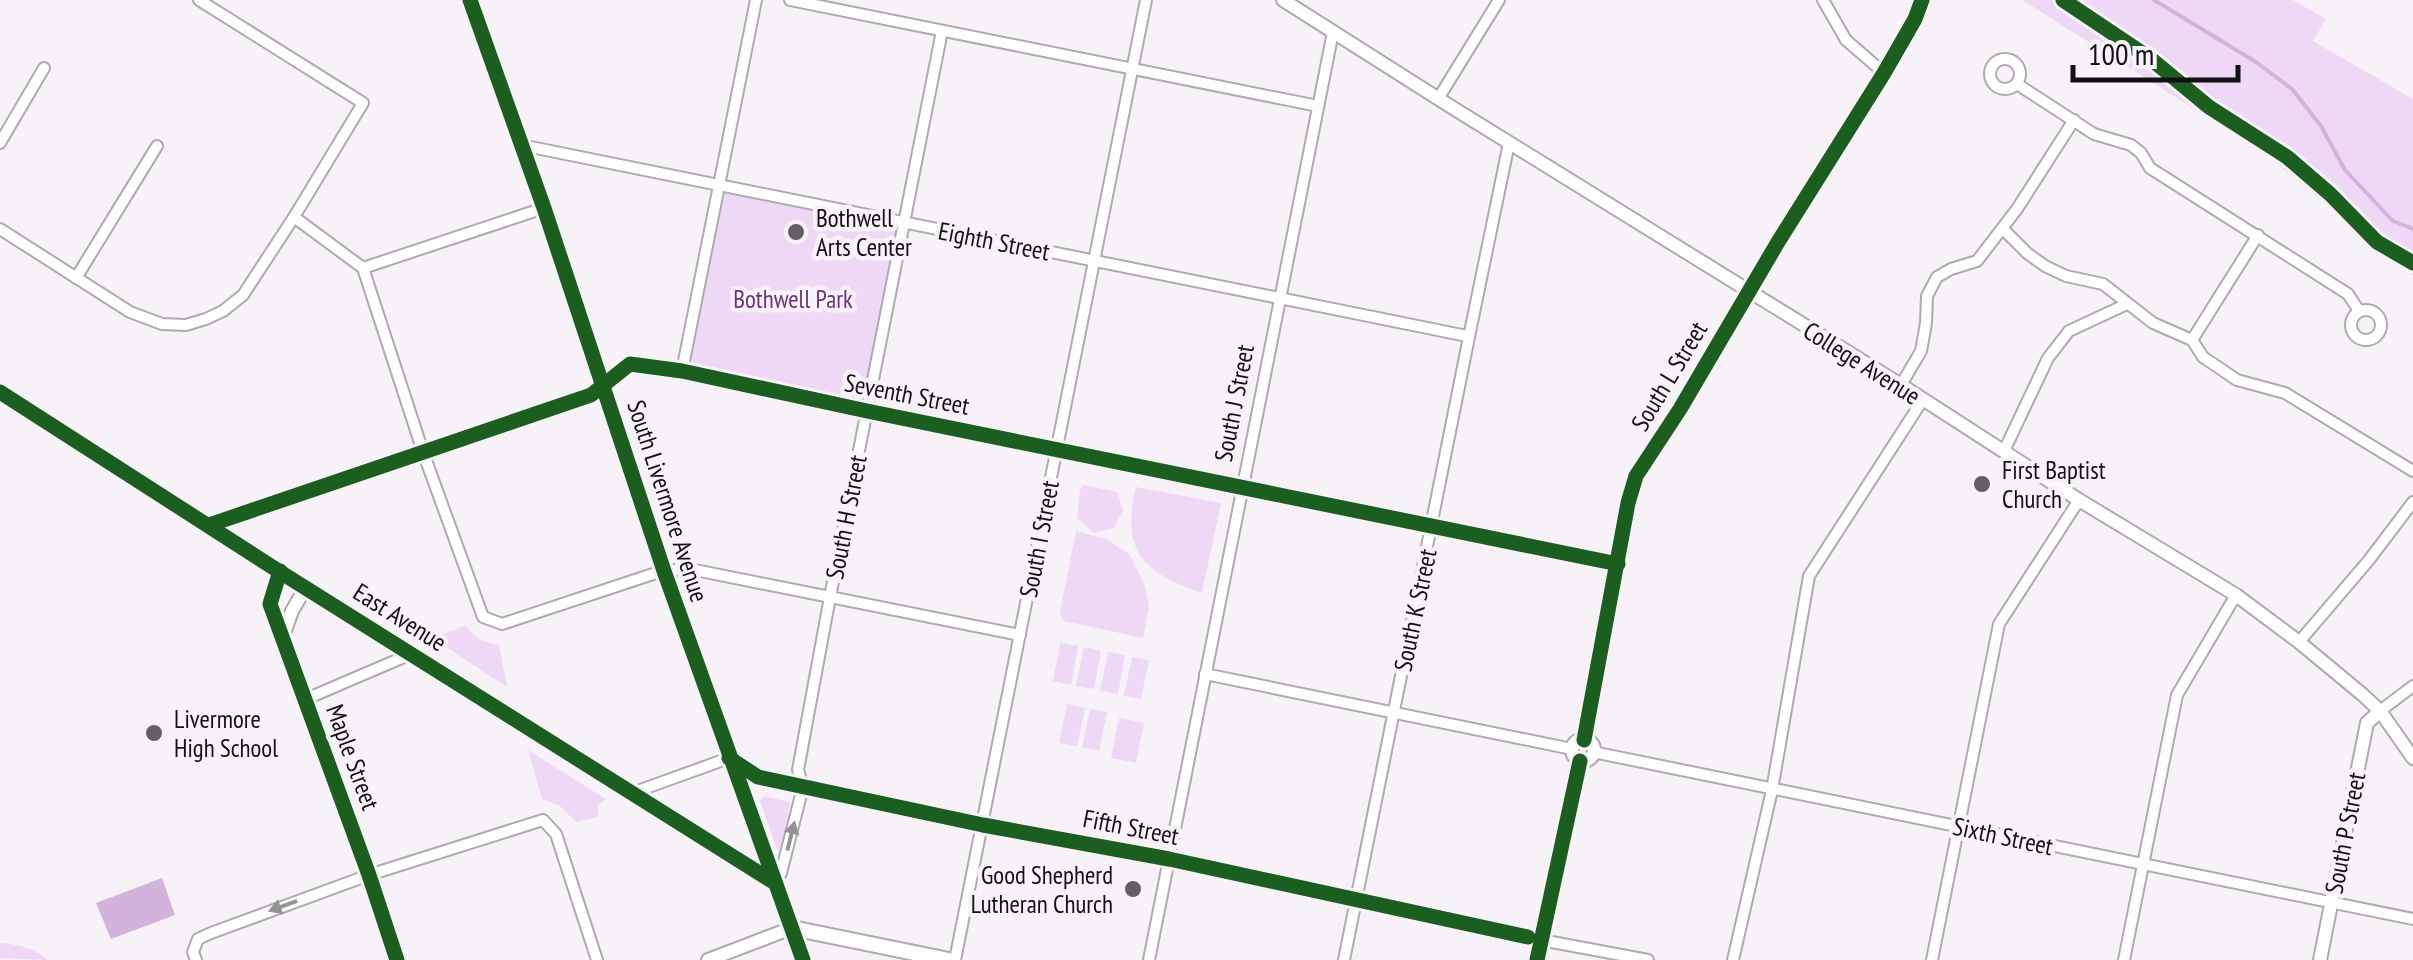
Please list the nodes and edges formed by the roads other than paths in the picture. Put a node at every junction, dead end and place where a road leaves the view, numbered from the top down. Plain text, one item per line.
1 (198, 0) edge
2 (470, 0) edge
3 (756, 0) edge
4 (794, 0) edge
5 (1146, 0) edge
6 (1283, 0) edge
7 (1499, 0) edge
8 (1823, 0) edge
9 (1922, 0) edge
10 (942, 30) junction
11 (1333, 32) junction
12 (44, 68) dead end
13 (1132, 69) junction
14 (1884, 72) junction
15 (2017, 84) dead end
16 (1438, 98) junction
17 (1318, 106) junction
18 (2074, 120) junction
19 (0, 143) edge
20 (1509, 143) junction
21 (521, 145) junction
22 (157, 146) dead end
23 (719, 185) junction
24 (544, 208) junction
25 (294, 217) junction
26 (904, 222) junction
27 (2004, 228) junction
28 (0, 229) edge
29 (2258, 235) junction
30 (1094, 261) junction
31 (363, 268) junction
32 (76, 278) junction
33 (1748, 292) junction
34 (1280, 298) junction
35 (2127, 304) junction
36 (2360, 311) dead end
37 (1468, 336) junction
38 (2192, 340) junction
39 (682, 372) junction
40 (604, 385) junction
41 (1901, 385) junction
42 (0, 392) edge
43 (1922, 400) junction
44 (866, 412) junction
45 (1057, 449) junction
46 (424, 452) junction
47 (2004, 452) junction
48 (2413, 471) edge
49 (1242, 488) junction
50 (2079, 500) junction
51 (2413, 502) edge
52 (209, 525) junction
53 (1432, 526) junction
54 (1618, 564) junction
55 (664, 571) junction
56 (280, 572) junction
57 (306, 588) junction
58 (2236, 594) junction
59 (830, 597) junction
60 (283, 636) junction
61 (1020, 636) junction
62 (2298, 642) junction
63 (411, 654) junction
64 (1205, 674) junction
65 (2413, 686) edge
66 (306, 698) junction
67 (2380, 711) junction
68 (1394, 712) junction
69 (1584, 740) junction
70 (1593, 752) junction
71 (1576, 755) junction
72 (729, 758) junction
73 (2413, 758) edge
74 (803, 787) junction
75 (1772, 790) junction
76 (632, 793) junction
77 (982, 824) junction
78 (1958, 826) junction
79 (1169, 859) junction
80 (2142, 865) junction
81 (369, 875) junction
82 (775, 882) junction
83 (1356, 900) junction
84 (2330, 904) junction
85 (2413, 919) edge
86 (792, 928) junction
87 (1541, 940) junction
88 (196, 960) edge
89 (397, 960) edge
90 (598, 960) edge
91 (708, 960) edge
92 (803, 960) edge
93 (952, 960) edge
94 (1149, 960) edge
95 (1344, 960) edge
96 (1537, 960) edge
97 (1648, 960) edge
98 (1734, 960) edge
99 (1932, 960) edge
100 (2124, 960) edge
101 (2320, 960) edge

1 - 25 street
2 - 21 main road, South Livermore Avenue
3 - 23 street
4 - 10 street
5 - 13 street, South I Street
6 - 11 street, College Avenue
7 - 16 street
8 - 14 street
9 - 14 street, South L Street
10 - 13 street
10 - 26 street, South H Street
11 - 16 street, College Avenue
11 - 17 street, South J Street
12 - 19 street
13 - 17 street
13 - 30 street, South I Street
14 - 33 street, South L Street
15 - 18 street
16 - 20 street, College Avenue
17 - 34 street, South J Street
18 - 27 street
18 - 29 street
20 - 33 street, College Avenue
20 - 37 street, South K Street
21 - 23 street, Eighth Street
21 - 24 main road, South Livermore Avenue
22 - 32 street
23 - 26 street, Eighth Street
23 - 39 street
24 - 31 street
24 - 40 main road, South Livermore Avenue
25 - 31 street
25 - 32 street
26 - 30 street, Eighth Street
26 - 44 street, South H Street
27 - 35 street
27 - 41 street
28 - 32 street
29 - 36 street
29 - 38 street
30 - 34 street, Eighth Street
30 - 45 street, South I Street
31 - 46 street
33 - 41 street, College Avenue
33 - 54 street, South L Street
34 - 37 street, Eighth Street
34 - 49 street, South J Street
35 - 38 street
35 - 47 street
37 - 53 street, South K Street
38 - 48 street
39 - 40 street, Seventh Street
39 - 44 street, Seventh Street
40 - 46 street, Seventh Street
40 - 55 main road, South Livermore Avenue
41 - 43 street, College Avenue
42 - 52 main road, East Avenue
43 - 47 street, College Avenue
43 - 75 street
44 - 45 street, Seventh Street
44 - 59 street, South H Street
45 - 49 street, Seventh Street
45 - 61 street, South I Street
46 - 52 street, Seventh Street
46 - 55 street
47 - 50 street, College Avenue
49 - 53 street, Seventh Street
49 - 64 street, South J Street
50 - 58 street, College Avenue
50 - 78 street
51 - 62 street
52 - 56 main road, East Avenue
53 - 54 street, Seventh Street
53 - 68 street, South K Street
54 - 69 street, South L Street
55 - 59 street
55 - 72 main road, South Livermore Avenue
56 - 57 main road, East Avenue
56 - 60 street, Maple Street
57 - 60 street
57 - 63 main road, East Avenue
58 - 62 street, College Avenue
58 - 80 street
59 - 61 street
59 - 74 street, South H Street
60 - 66 street, Maple Street
61 - 77 street, South I Street
62 - 67 street, College Avenue
63 - 66 street
63 - 76 main road, East Avenue
64 - 68 street
64 - 79 street, South J Street
65 - 67 street
66 - 81 street, Maple Street
67 - 73 street, College Avenue
67 - 84 street, South P Street
68 - 71 street
68 - 83 street, South K Street
69 - 70 street
69 - 71 street
70 - 71 street
70 - 75 street, Sixth Street
71 - 87 street
72 - 74 street, Fifth Street
72 - 76 street
72 - 82 main road, South Livermore Avenue
74 - 77 street, Fifth Street
82 -> 74 street, South H Street
75 - 78 street, Sixth Street
75 - 98 street
76 - 82 main road, East Avenue
77 - 79 street, Fifth Street
77 - 93 street, South I Street
78 - 80 street, Sixth Street
78 - 99 street
79 - 83 street, Fifth Street
79 - 94 street, South J Street
80 - 84 street, Sixth Street
80 - 100 street
81 -> 88 street
81 - 89 street, Maple Street
81 - 90 street
82 - 86 main road, South Livermore Avenue
83 - 87 street, Fifth Street
83 - 95 street, South K Street
84 - 85 street, Sixth Street
84 - 101 street, South P Street
86 - 91 street
86 - 92 main road, South Livermore Avenue
86 - 93 main road
87 - 96 street
87 - 97 street, Fifth Street

